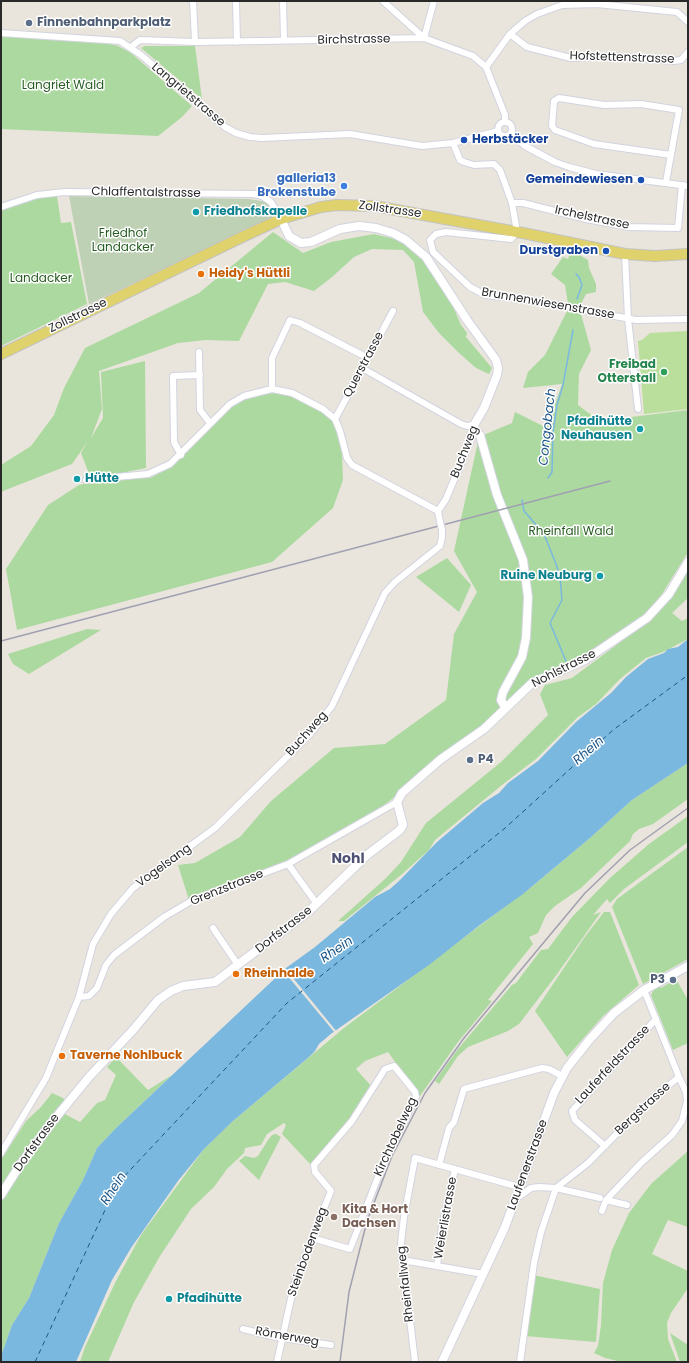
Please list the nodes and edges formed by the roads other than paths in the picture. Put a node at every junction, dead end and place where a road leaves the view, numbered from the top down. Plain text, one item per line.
1 (193, 1) edge
2 (236, 1) edge
3 (283, 1) edge
4 (383, 1) edge
5 (434, 1) edge
6 (688, 22) edge
7 (1, 34) edge
8 (510, 34) junction
9 (424, 38) junction
10 (284, 40) junction
11 (195, 42) junction
12 (237, 42) junction
13 (131, 47) junction
14 (688, 52) edge
15 (486, 67) junction
16 (505, 122) junction
17 (498, 131) junction
18 (511, 134) junction
19 (453, 143) junction
20 (671, 155) junction
21 (666, 182) junction
22 (685, 185) edge
23 (512, 203) junction
24 (1, 207) edge
25 (281, 220) junction
26 (516, 232) junction
27 (625, 254) junction
28 (688, 254) edge
29 (393, 311) dead end
30 (628, 319) junction
31 (688, 320) edge
32 (199, 352) dead end
33 (1, 354) edge
34 (368, 358) junction
35 (362, 368) junction
36 (200, 375) junction
37 (272, 389) junction
38 (638, 409) dead end
39 (334, 419) junction
40 (210, 423) junction
41 (474, 428) junction
42 (181, 455) junction
43 (86, 480) dead end
44 (438, 512) junction
45 (688, 562) edge
46 (505, 707) junction
47 (285, 759) joint
48 (397, 802) junction
49 (288, 864) junction
50 (317, 904) junction
51 (213, 928) dead end
52 (238, 965) junction
53 (688, 966) edge
54 (644, 990) junction
55 (79, 997) junction
56 (656, 1019) junction
57 (562, 1076) junction
58 (679, 1077) junction
59 (604, 1146) junction
60 (1, 1153) edge
61 (439, 1165) junction
62 (455, 1169) junction
63 (519, 1187) junction
64 (556, 1188) junction
65 (331, 1191) joint
66 (1, 1195) edge
67 (516, 1197) junction
68 (600, 1198) dead end
69 (606, 1200) junction
70 (627, 1205) dead end
71 (602, 1211) dead end
72 (312, 1238) junction
73 (402, 1260) junction
74 (437, 1266) junction
75 (483, 1274) junction
76 (243, 1329) dead end
77 (282, 1338) junction
78 (331, 1345) dead end
79 (277, 1362) edge
80 (415, 1362) edge
81 (442, 1362) edge
82 (520, 1362) edge

1 - 11 street
2 - 12 street
3 - 10 street
4 - 9 street
5 - 9 street
6 - 8 street
7 - 13 street, Langrietstrasse
8 - 14 street, Hofstettenstrasse
8 - 15 street
9 - 10 street, Birchstrasse
9 - 15 street
10 - 12 street, Birchstrasse
11 - 12 street, Birchstrasse
11 - 13 street, Birchstrasse
13 - 19 street, Langrietstrasse
15 - 16 street
16 - 17 street
16 - 18 street
17 - 18 street
17 - 19 street, Langrietstrasse
18 - 21 street
19 - 23 street
20 - 20 street
20 - 21 street
21 - 22 street
22 - 23 street, Irchelstrasse
23 - 26 street
24 - 25 street, Chlaffentalstrasse
25 - 26 main road, Zollstrasse
25 - 33 main road, Zollstrasse
25 - 41 street, Buchweg
26 - 27 main road, Zollstrasse
26 - 30 street, Brunnenwiesenstrasse
27 - 28 main road, Zollstrasse
27 - 30 street
29 - 34 street, Querstrasse
30 - 31 street, Brunnenwiesenstrasse
30 - 38 street
32 - 36 street
34 - 35 street, Querstrasse
34 - 37 street
35 - 39 street, Querstrasse
35 - 41 street
36 - 40 street
36 - 42 street
37 - 39 street
37 - 40 street
39 - 44 street
40 - 42 street
41 - 44 street, Buchweg
41 - 46 street
42 - 43 street
44 - 47 street, Buchweg, bridge
45 - 46 street, Nohlstrasse
46 - 48 street, Nohlstrasse
47 - 55 street, Vogelsang
48 - 49 street, Grenzstrasse
48 - 50 street, Dorfstrasse
49 - 50 street
49 - 55 street, Grenzstrasse
50 - 52 street, Dorfstrasse
51 - 52 street
52 - 66 street, Dorfstrasse
53 - 54 street, Laufenerstrasse
54 - 56 street, Bergstrasse
54 - 57 street, Laufenerstrasse
55 - 60 street, Vogelsang
56 - 58 street, Bergstrasse
56 - 59 street, Lauferfeldstrasse
57 - 61 street
57 - 63 street, Laufenerstrasse
58 - 59 street, Bergstrasse
58 - 69 street
59 - 64 street, Bergstrasse
61 - 62 street
61 - 73 street, Rheinfallweg
62 - 63 street
62 - 74 street, Weierlistrasse
63 - 67 street, Laufenerstrasse
64 - 67 street
64 - 68 street
64 - 82 street
65 - 72 street, Steinbodenweg
65 - 72 street, Kirchtobelweg
67 - 75 street, Laufenerstrasse
69 - 70 street
69 - 71 street
72 - 77 street, Steinbodenweg
73 - 74 street
73 - 80 street, Rheinfallweg
74 - 75 street
75 - 81 street, Laufenerstrasse
76 - 77 street, Römerweg
77 - 78 street, Römerweg
77 - 79 street, Steinbodenweg

